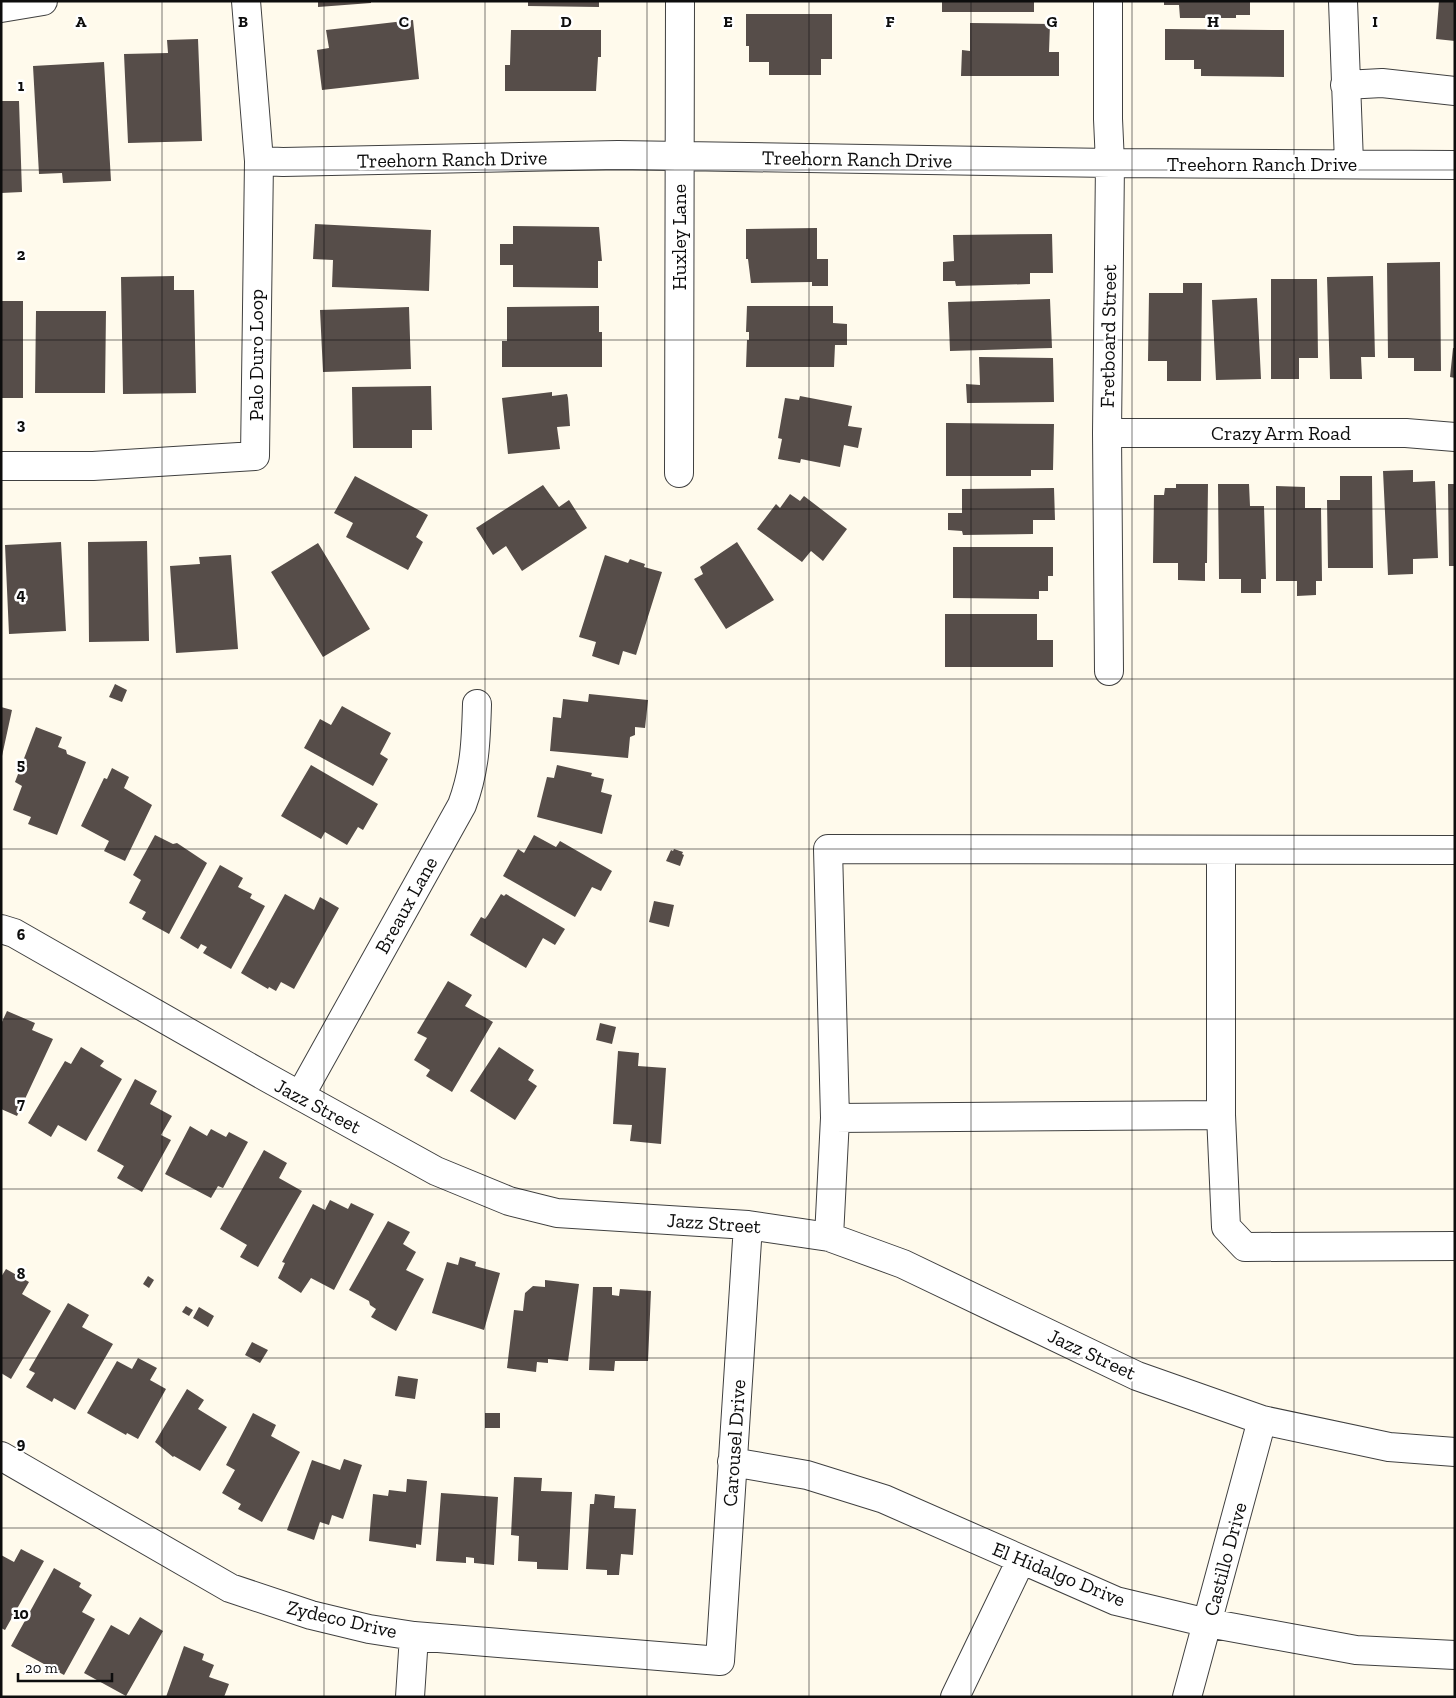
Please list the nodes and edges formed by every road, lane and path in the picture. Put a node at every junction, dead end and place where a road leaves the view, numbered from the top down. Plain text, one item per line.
1 (43, 1) edge
2 (246, 1) edge
3 (680, 1) edge
4 (1108, 1) edge
5 (1343, 1) edge
6 (1, 8) edge
7 (1345, 85) junction
8 (1455, 91) edge
9 (679, 155) junction
10 (259, 161) junction
11 (1349, 163) junction
12 (1110, 164) junction
13 (1455, 165) edge
14 (1107, 433) junction
15 (1455, 437) edge
16 (1, 466) edge
17 (679, 473) dead end
18 (1108, 671) dead end
19 (477, 704) dead end
20 (1221, 850) junction
21 (1455, 850) edge
22 (1, 929) edge
23 (300, 1096) junction
24 (1221, 1115) junction
25 (835, 1118) junction
26 (748, 1225) junction
27 (829, 1237) junction
28 (1455, 1246) edge
29 (1262, 1420) junction
30 (1455, 1452) edge
31 (1, 1456) edge
32 (732, 1462) junction
33 (1021, 1560) junction
34 (1208, 1622) junction
35 (414, 1636) junction
36 (1455, 1656) edge
37 (720, 1661) joint
38 (410, 1697) edge
39 (955, 1697) edge
40 (1187, 1697) edge

1 - 6 street
2 - 10 street, Palo Duro Loop
3 - 9 street, Huxley Lane
4 - 12 street, Fretboard Street
5 - 7 street
7 - 8 street
7 - 11 street
9 - 10 street, Treehorn Ranch Drive
9 - 12 street, Treehorn Ranch Drive
9 - 17 street, Huxley Lane
10 - 16 street, Palo Duro Loop
11 - 12 street, Treehorn Ranch Drive
11 - 13 street, Treehorn Ranch Drive
12 - 14 street, Fretboard Street
14 - 15 street, Crazy Arm Road
14 - 18 street, Fretboard Street
19 - 23 street, Breaux Lane
20 - 21 street
20 - 24 street
20 - 25 street
22 - 23 street, Jazz Street
23 - 26 street, Jazz Street
24 - 25 street
24 - 28 street
25 - 27 street
26 - 27 street, Jazz Street
26 - 32 street, Carousel Drive
27 - 29 street, Jazz Street
29 - 30 street, Jazz Street
29 - 34 street, Castillo Drive
31 - 35 street, Zydeco Drive
32 - 33 street, El Hidalgo Drive
32 - 37 street, Carousel Drive
33 - 34 street, El Hidalgo Drive
33 - 39 street
34 - 36 street, El Hidalgo Drive
34 - 40 street, Castillo Drive
35 - 37 street, Zydeco Drive
35 - 38 street

